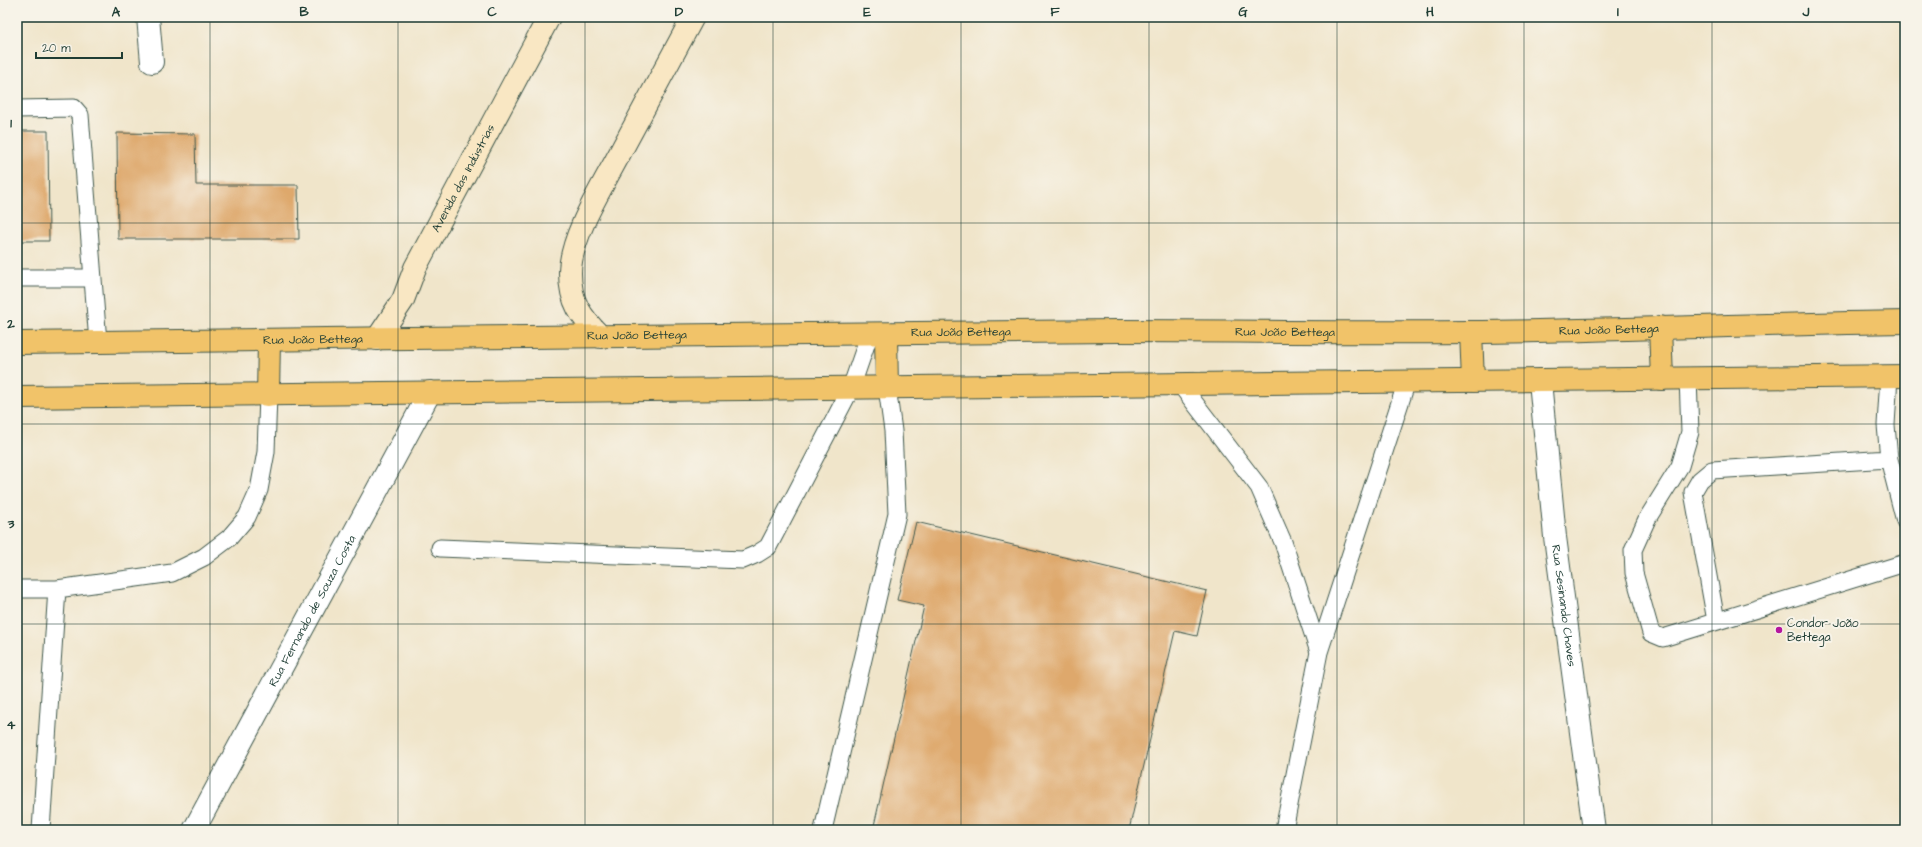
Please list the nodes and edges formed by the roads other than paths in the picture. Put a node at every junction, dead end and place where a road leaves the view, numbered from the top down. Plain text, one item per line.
1 (148, 17) edge
2 (549, 17) edge
3 (694, 17) edge
4 (152, 62) dead end
5 (17, 109) edge
6 (17, 278) edge
7 (93, 278) junction
8 (1905, 322) edge
9 (1660, 327) junction
10 (1471, 332) junction
11 (878, 334) junction
12 (601, 336) junction
13 (378, 339) junction
14 (269, 340) junction
15 (98, 342) junction
16 (17, 343) edge
17 (1897, 376) edge
18 (1688, 378) junction
19 (1662, 379) junction
20 (1473, 381) junction
21 (1540, 381) junction
22 (1407, 382) junction
23 (1180, 384) junction
24 (887, 387) junction
25 (851, 388) junction
26 (430, 392) junction
27 (268, 394) junction
28 (17, 398) edge
29 (1889, 459) junction
30 (1905, 521) edge
31 (440, 548) dead end
32 (1905, 563) edge
33 (17, 589) edge
34 (57, 589) junction
35 (1716, 621) junction
36 (1319, 652) junction
37 (41, 830) edge
38 (194, 830) edge
39 (823, 830) edge
40 (1284, 830) edge
41 (1594, 830) edge

1 - 4 street
2 - 13 main road, Avenida das Indústrias
3 - 12 main road
5 - 7 lane
6 - 7 lane
7 - 15 lane
8 - 9 main road, Rua João Bettega
9 - 10 main road, Rua João Bettega
9 - 19 main road
10 - 11 main road, Rua João Bettega
10 - 20 main road
11 - 12 main road, Rua João Bettega
11 - 24 main road
11 - 25 lane
12 - 13 main road, Rua João Bettega
13 - 14 main road, Rua João Bettega
14 - 15 main road, Rua João Bettega
14 - 27 main road
15 - 16 main road, Rua João Bettega
17 - 18 main road
17 - 29 lane
18 - 19 main road
18 - 35 lane
19 - 21 main road
20 - 21 main road
20 - 22 main road
21 - 41 street, Rua Sesinando Chaves
22 - 23 main road
22 - 36 lane
23 - 24 main road
23 - 36 lane
24 - 25 main road
24 - 39 lane
25 - 26 main road
25 - 31 lane
26 - 27 main road
26 - 38 street, Rua Fernando de Souza Costa
27 - 28 main road
27 - 34 lane
29 - 30 lane
29 - 35 lane
32 - 35 lane
33 - 34 lane
34 - 37 lane
36 - 40 lane

